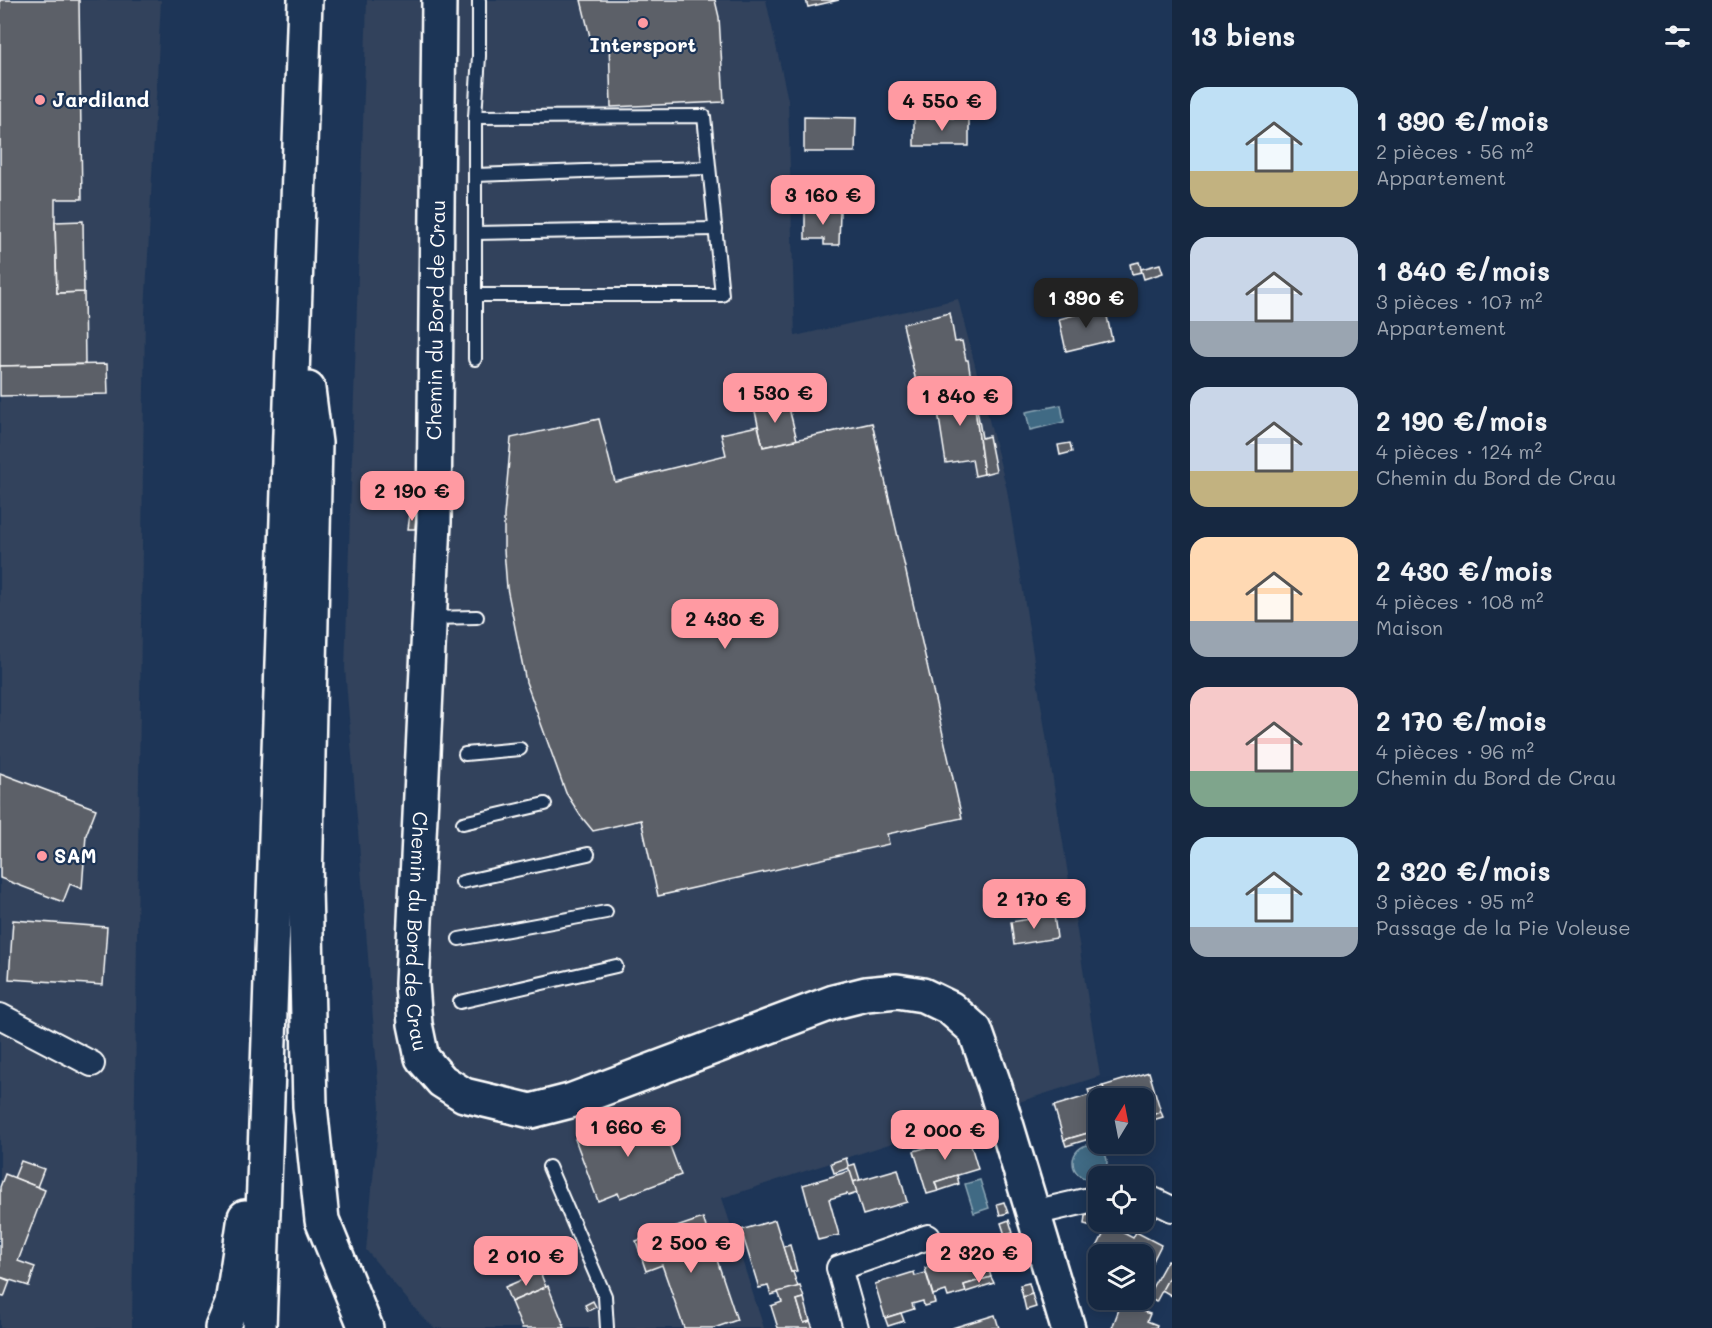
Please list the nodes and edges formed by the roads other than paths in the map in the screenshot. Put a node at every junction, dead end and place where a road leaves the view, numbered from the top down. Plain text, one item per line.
1 (305, 0) edge
2 (439, 0) edge
3 (479, 0) edge
4 (475, 117) junction
5 (710, 168) junction
6 (475, 175) junction
7 (716, 229) junction
8 (475, 233) junction
9 (296, 287) junction
10 (475, 295) junction
11 (475, 358) dead end
12 (477, 617) dead end
13 (430, 618) junction
14 (520, 749) dead end
15 (465, 754) dead end
16 (545, 804) dead end
17 (463, 823) dead end
18 (588, 855) dead end
19 (462, 882) dead end
20 (606, 912) dead end
21 (459, 939) dead end
22 (616, 966) dead end
23 (460, 1002) dead end
24 (0, 1016) edge
25 (269, 1034) junction
26 (92, 1064) dead end
27 (549, 1167) dead end
28 (1088, 1200) edge
29 (1154, 1200) edge
30 (1172, 1209) edge
31 (1033, 1213) junction
32 (928, 1237) dead end
33 (222, 1328) edge
34 (259, 1328) edge
35 (366, 1328) edge
36 (607, 1328) edge
37 (856, 1328) edge
38 (1068, 1328) edge

1 - 9 main road
2 - 13 main road, Chemin du Bord de Crau
3 - 4 lane
4 - 5 lane
4 - 6 lane
5 - 6 lane
5 - 7 lane
6 - 8 lane
7 - 8 lane
7 - 10 lane
8 - 10 lane
9 - 25 main road
9 - 35 main road
10 - 11 lane
12 - 13 lane
13 - 31 main road, Chemin du Bord de Crau
14 - 15 lane
16 - 17 lane
18 - 19 lane
20 - 21 lane
22 - 23 lane
24 - 26 street
25 - 33 main road
25 - 34 main road
27 - 36 lane
28 - 31 street
29 - 30 street
31 - 38 main road, Chemin du Bord de Crau
32 - 37 street

